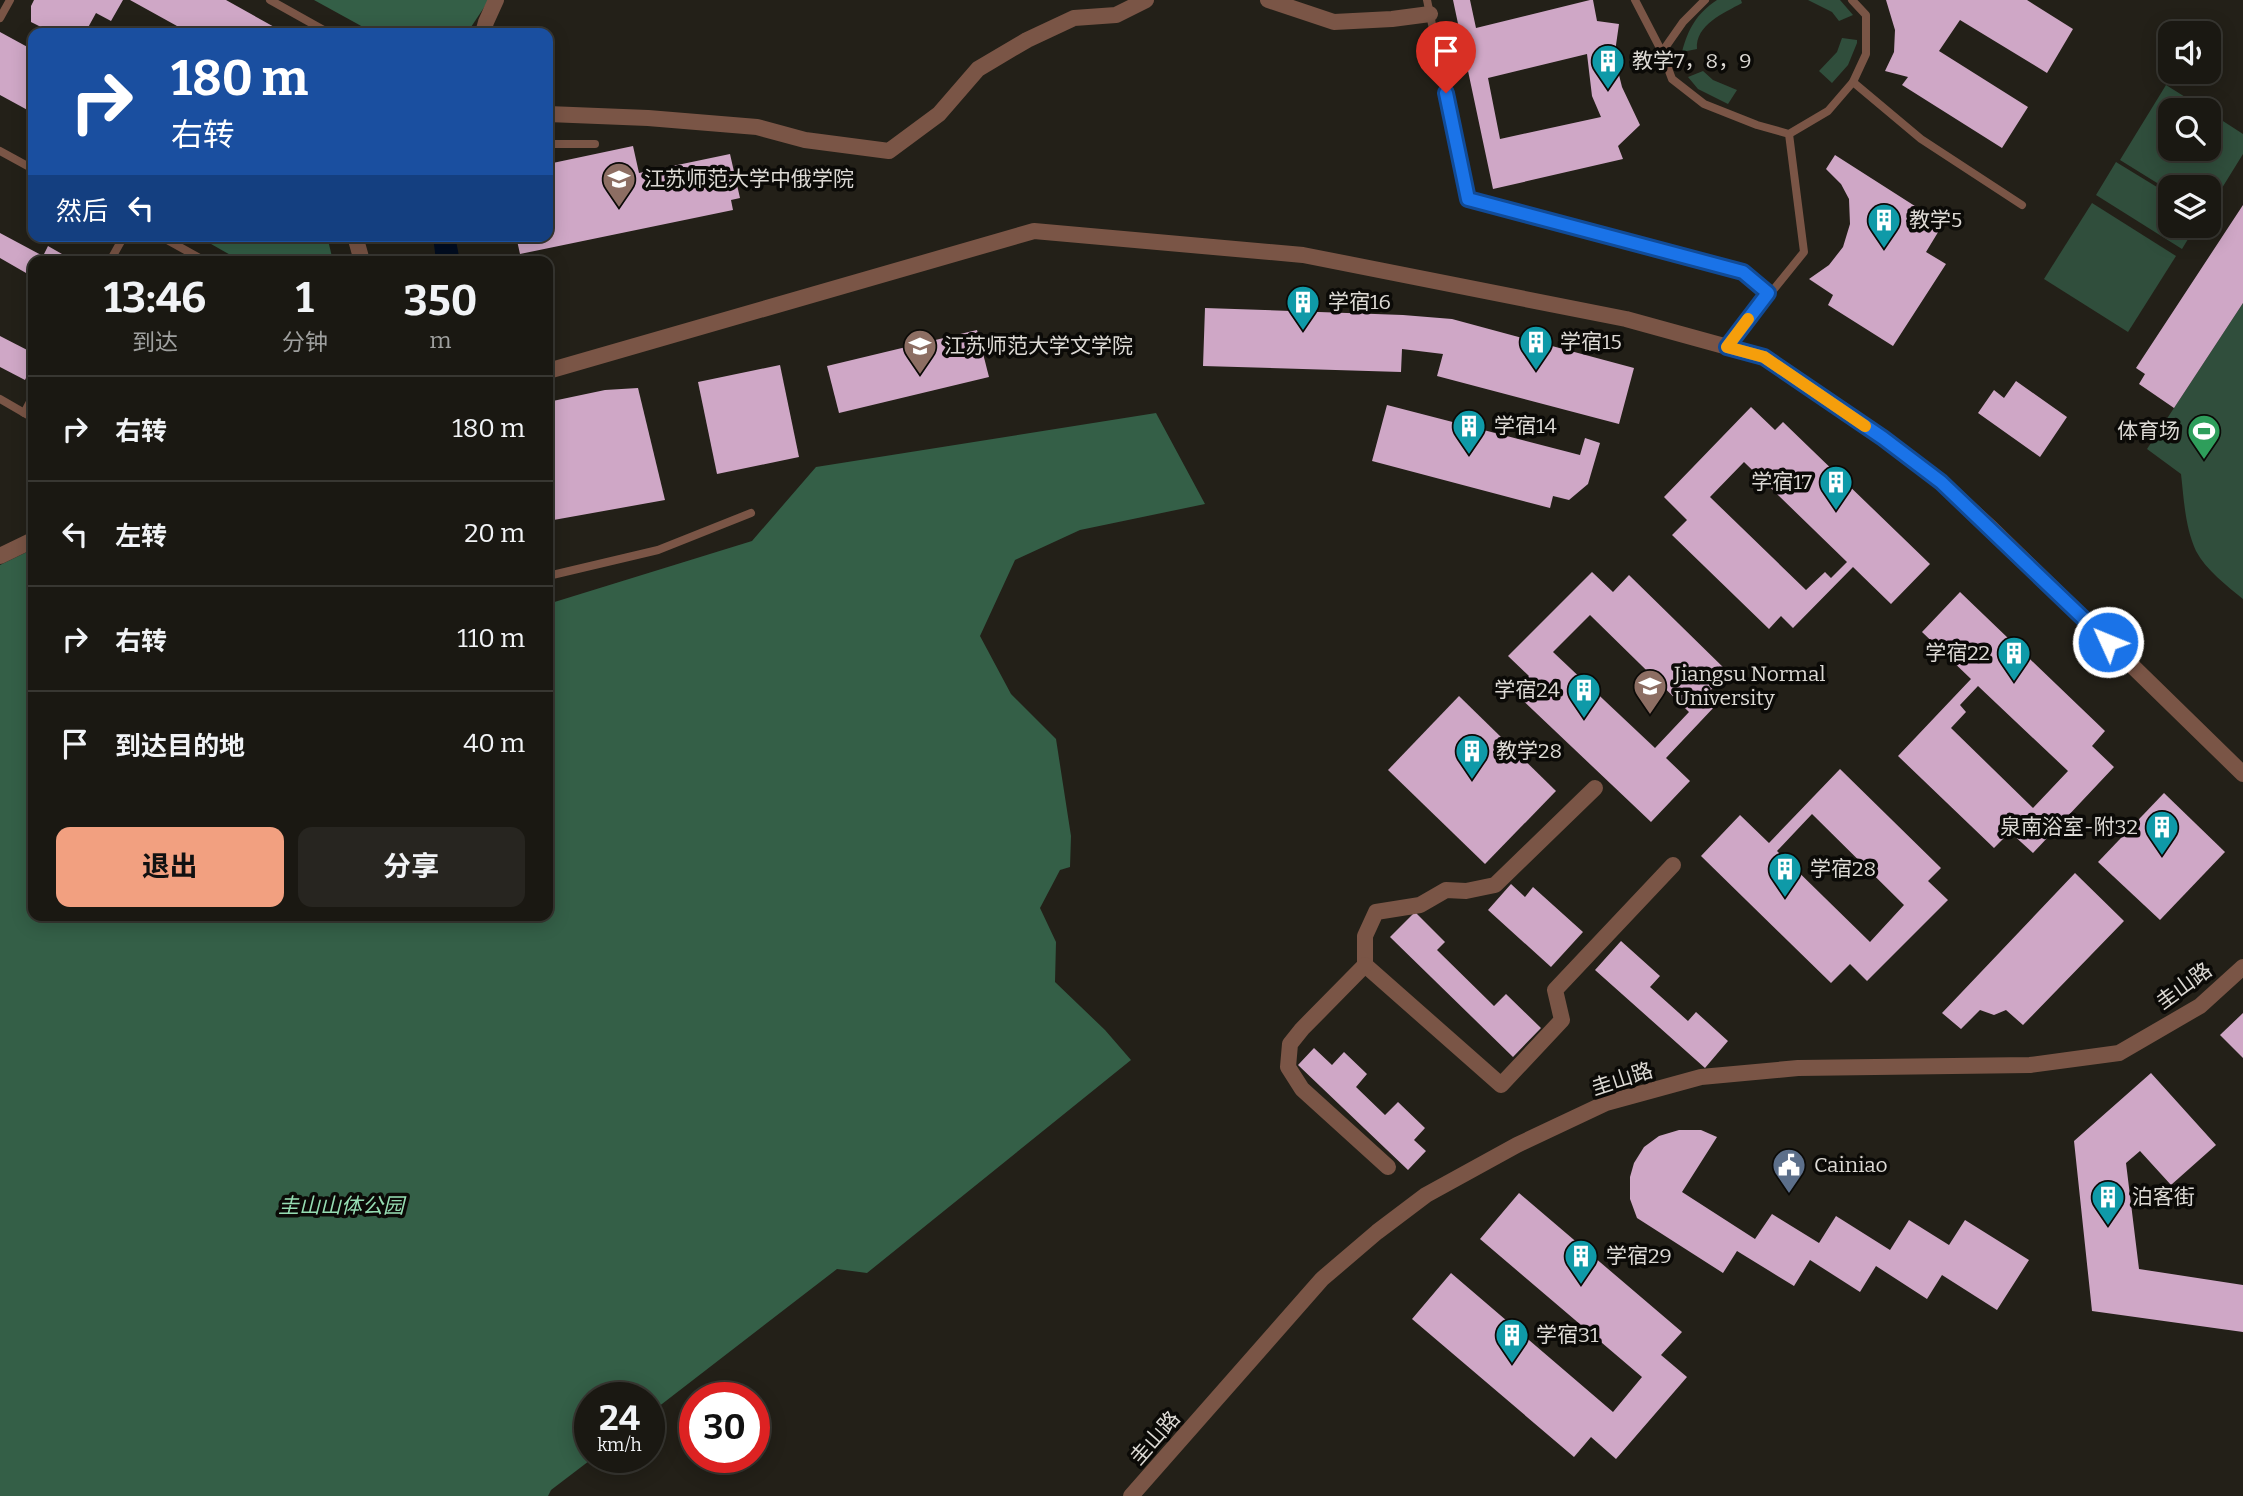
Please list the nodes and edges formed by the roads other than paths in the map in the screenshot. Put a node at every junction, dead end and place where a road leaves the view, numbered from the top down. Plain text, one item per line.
1 (10, 0) edge
2 (270, 0) edge
3 (496, 0) edge
4 (1146, 0) edge
5 (1268, 0) edge
6 (1635, 0) edge
7 (1705, 0) edge
8 (1852, 0) edge
9 (1429, 7) edge
10 (0, 18) edge
11 (321, 28) edge
12 (484, 28) edge
13 (1662, 52) junction
14 (1853, 82) junction
15 (553, 114) edge
16 (1789, 134) junction
17 (553, 144) edge
18 (596, 144) dead end
19 (0, 151) edge
20 (28, 166) edge
21 (2022, 205) dead end
22 (171, 242) edge
23 (196, 256) edge
24 (1768, 293) junction
25 (1727, 347) junction
26 (553, 371) edge
27 (0, 400) edge
28 (28, 405) edge
29 (24, 413) junction
30 (28, 415) edge
31 (751, 513) dead end
32 (28, 542) edge
33 (0, 556) edge
34 (553, 575) edge
35 (2243, 774) edge
36 (1595, 788) dead end
37 (1673, 865) dead end
38 (1365, 965) junction
39 (2243, 967) edge
40 (1388, 1167) dead end
41 (1132, 1496) edge

1 - 10 lane
2 - 11 lane
3 - 12 street
4 - 15 street
5 - 9 street
6 - 13 lane
7 - 13 lane
8 - 14 lane
9 - 24 lane
13 - 16 lane
14 - 16 lane
14 - 21 lane
16 - 24 lane
17 - 18 lane
19 - 20 lane
22 - 23 lane
24 - 25 lane
25 - 26 street
25 - 35 street
27 - 29 lane
28 - 29 lane
29 - 30 lane
31 - 34 lane
32 - 33 street
36 - 38 street
37 - 38 street
38 - 40 street
39 - 41 street, 圭山路

